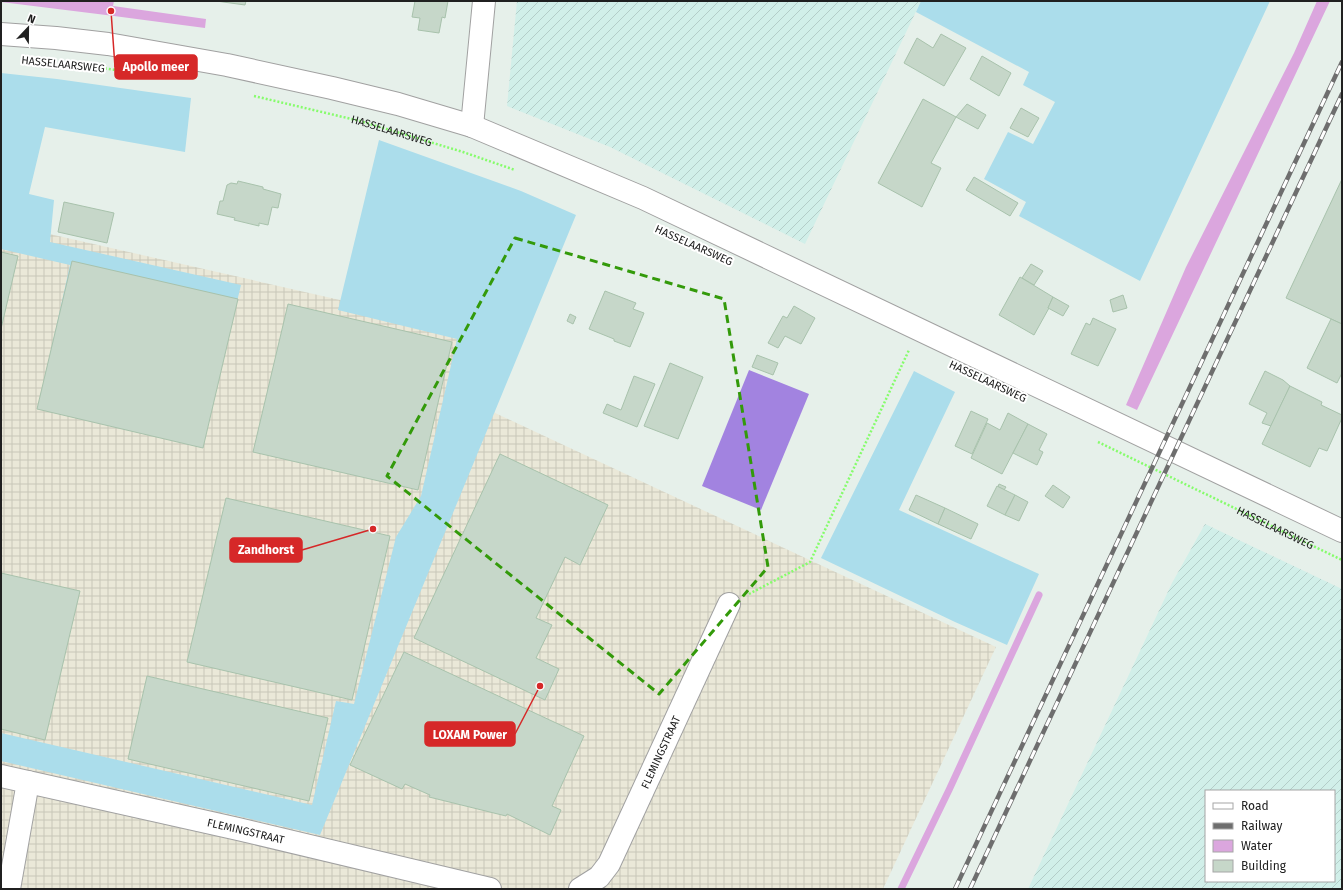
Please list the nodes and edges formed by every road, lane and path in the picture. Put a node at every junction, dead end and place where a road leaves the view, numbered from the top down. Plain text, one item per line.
1 (484, 1) edge
2 (1, 34) edge
3 (87, 66) dead end
4 (125, 72) dead end
5 (246, 94) dead end
6 (472, 126) junction
7 (515, 170) dead end
8 (918, 329) junction
9 (1095, 439) dead end
10 (1342, 531) edge
11 (1342, 560) edge
12 (729, 604) joint
13 (1, 776) edge
14 (28, 782) junction
15 (9, 889) edge
16 (490, 889) edge
17 (580, 889) edge

1 - 6 street
2 - 6 street, HASSELAARSWEG
3 - 4 path, HASSELAARSWEG
5 - 7 path, HASSELAARSWEG
6 - 8 street, HASSELAARSWEG
8 - 10 street, HASSELAARSWEG
8 - 12 path
9 - 11 path, HASSELAARSWEG
12 - 17 street, FLEMINGSTRAAT
13 - 14 street, FLEMINGSTRAAT
14 - 15 street
14 - 16 street, FLEMINGSTRAAT

